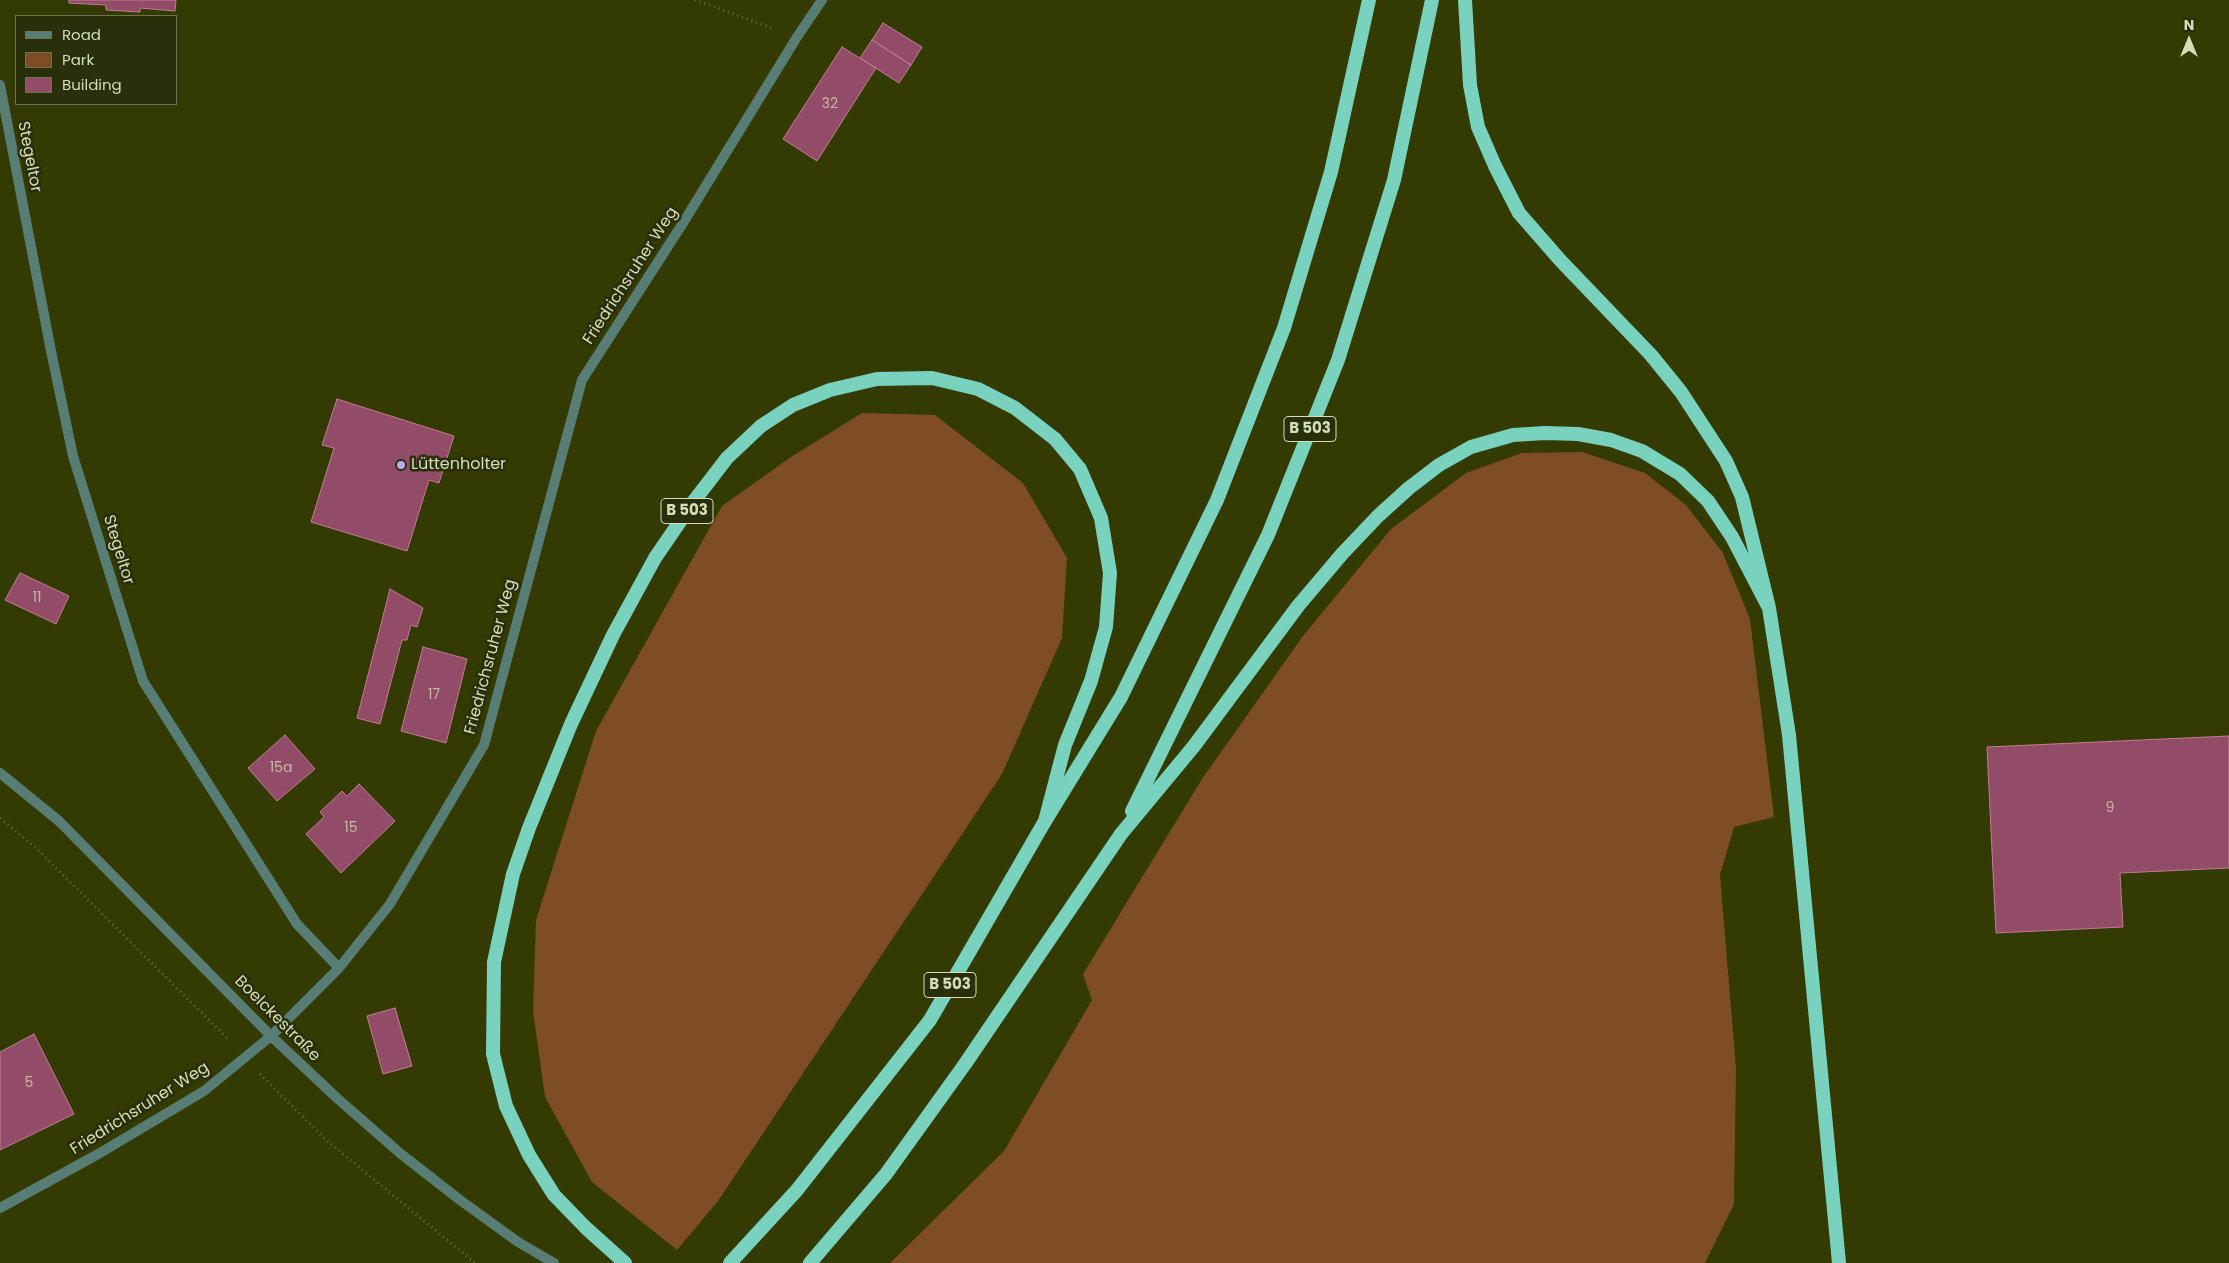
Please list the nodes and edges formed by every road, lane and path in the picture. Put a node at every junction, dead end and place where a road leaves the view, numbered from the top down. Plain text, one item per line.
1 (695, 0) edge
2 (822, 0) edge
3 (1369, 0) edge
4 (1432, 0) edge
5 (1465, 0) edge
6 (796, 38) junction
7 (0, 85) edge
8 (1769, 608) junction
9 (0, 773) edge
10 (0, 818) edge
11 (1045, 821) junction
12 (1121, 834) junction
13 (339, 968) junction
14 (271, 1036) junction
15 (245, 1058) junction
16 (0, 1208) edge
17 (1836, 1244) junction
18 (475, 1263) edge
19 (554, 1263) edge
20 (625, 1263) edge
21 (730, 1263) edge
22 (810, 1263) edge
23 (1828, 1263) edge
24 (1839, 1263) edge

1 - 6 path
2 - 6 street, Friedrichsruher Weg
3 - 11 highway, B 503
4 - 12 highway, B 503
5 - 8 highway
6 - 13 street, Friedrichsruher Weg
7 - 13 street, Stegeltor
8 - 12 highway
8 - 17 highway
9 - 14 street, Boelckestraße
10 - 15 path
11 - 20 highway, B 503
11 - 21 highway, B 503
12 - 22 highway, B 503
13 - 14 street, Friedrichsruher Weg
14 - 15 street, Friedrichsruher Weg
14 - 19 street, Boelckestraße
15 - 16 street, Friedrichsruher Weg
15 - 18 path
17 - 23 highway
17 - 24 highway

